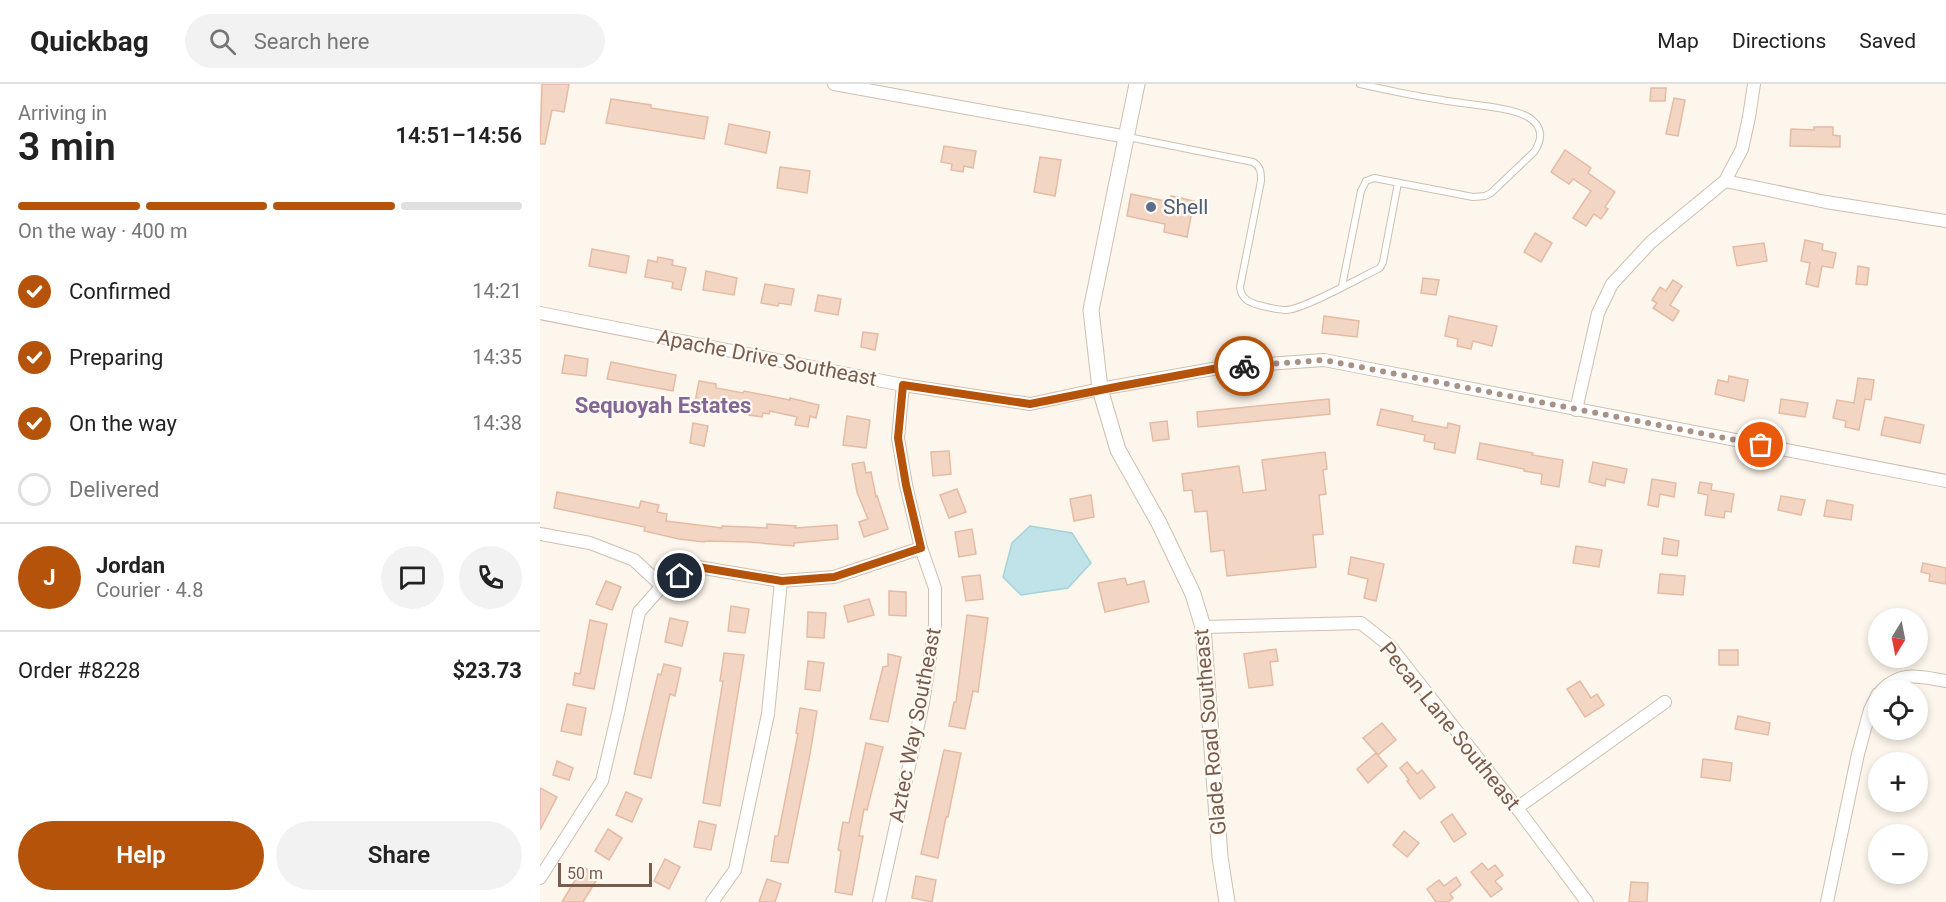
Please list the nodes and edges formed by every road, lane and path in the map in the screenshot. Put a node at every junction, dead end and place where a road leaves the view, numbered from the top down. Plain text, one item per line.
1 (834, 84) edge
2 (1137, 84) edge
3 (1360, 84) edge
4 (1754, 84) edge
5 (1127, 137) junction
6 (1725, 181) junction
7 (1398, 183) junction
8 (1946, 221) edge
9 (1342, 286) junction
10 (540, 313) edge
11 (903, 385) junction
12 (1100, 389) junction
13 (1576, 410) junction
14 (1946, 480) edge
15 (540, 534) edge
16 (921, 548) junction
17 (782, 581) junction
18 (662, 586) junction
19 (1203, 627) junction
20 (1894, 680) edge
21 (1946, 681) edge
22 (1665, 702) dead end
23 (1868, 717) edge
24 (1517, 808) junction
25 (540, 878) edge
26 (712, 902) edge
27 (879, 902) edge
28 (1227, 902) edge
29 (1587, 902) edge
30 (1827, 902) edge

1 - 5 street
2 - 5 street, Glade Road Southeast
3 - 7 lane
4 - 6 street
5 - 9 lane
5 - 12 street, Glade Road Southeast
6 - 8 street
6 - 13 street
7 - 9 lane
7 - 9 lane
10 - 11 street, Apache Drive Southeast
11 - 12 street, Apache Drive Southeast
11 - 16 street, Aztec Way Southeast
12 - 13 street, Apache Drive Southeast
12 - 19 street, Glade Road Southeast
13 - 14 street, Apache Drive Southeast
15 - 18 street
16 - 17 street
16 - 27 street, Aztec Way Southeast
17 - 18 street
17 - 26 street
18 - 25 street
19 - 24 street, Pecan Lane Southeast
19 - 28 street, Glade Road Southeast
20 - 21 street
22 - 24 street
23 - 30 street
24 - 29 street, Pecan Lane Southeast

